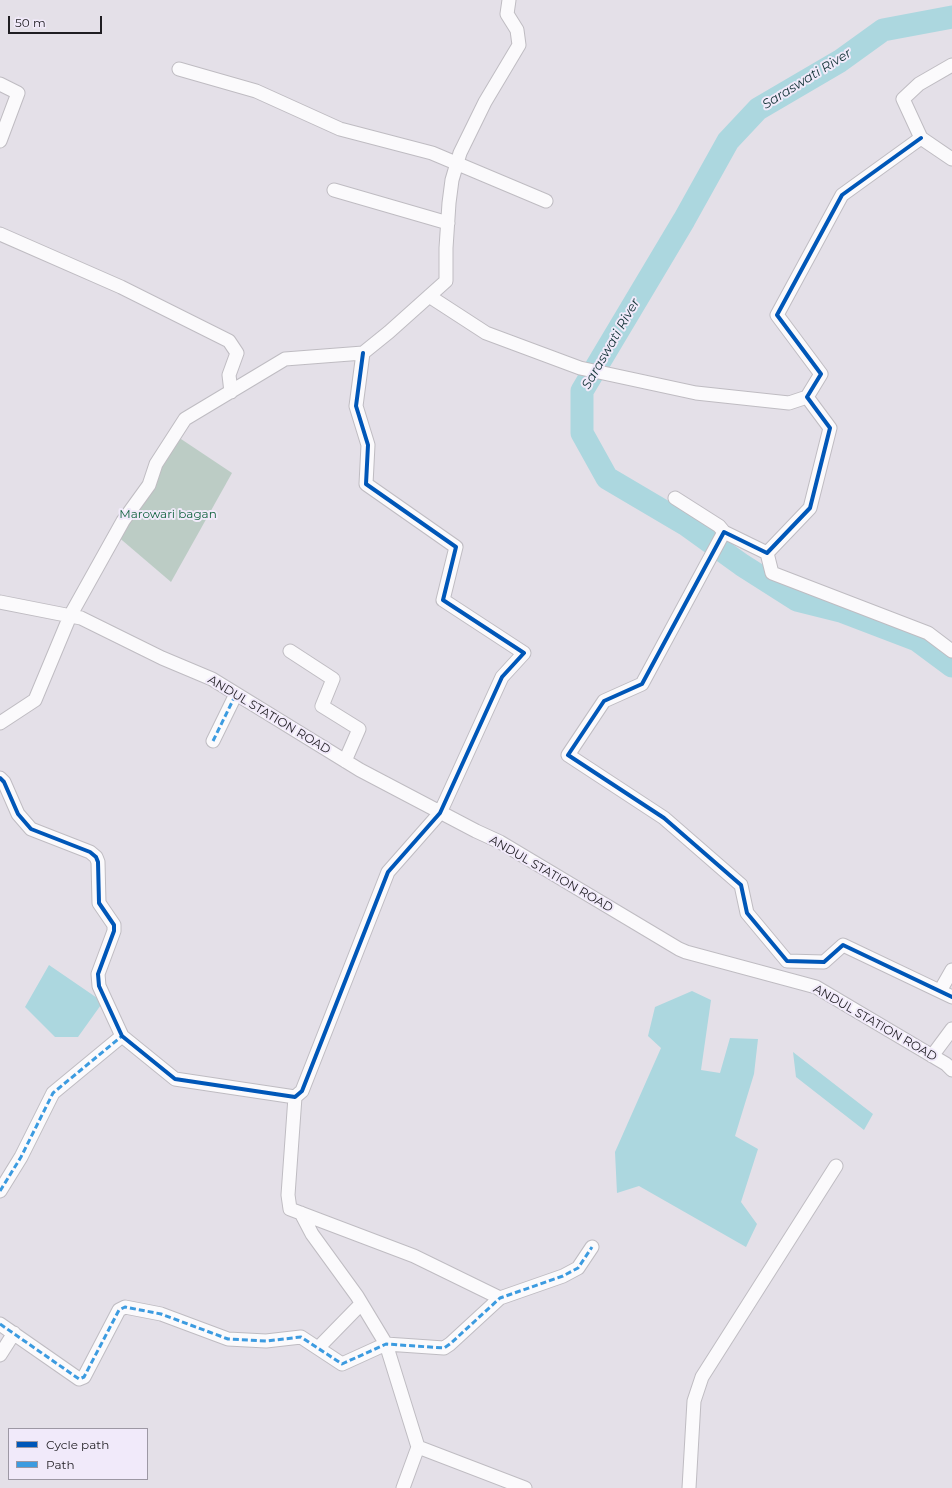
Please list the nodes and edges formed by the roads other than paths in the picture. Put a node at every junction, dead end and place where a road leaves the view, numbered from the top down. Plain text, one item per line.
1 (508, 0) edge
2 (952, 65) edge
3 (179, 69) dead end
4 (0, 84) edge
5 (921, 138) junction
6 (0, 141) edge
7 (952, 159) edge
8 (456, 164) junction
9 (334, 190) dead end
10 (546, 200) dead end
11 (448, 223) junction
12 (0, 234) edge
13 (429, 296) junction
14 (363, 353) junction
15 (231, 392) junction
16 (807, 397) junction
17 (674, 498) dead end
18 (724, 533) junction
19 (767, 553) junction
20 (0, 602) edge
21 (70, 616) junction
22 (290, 651) dead end
23 (952, 651) edge
24 (236, 694) junction
25 (0, 724) edge
26 (213, 741) dead end
27 (345, 761) junction
28 (0, 778) edge
29 (440, 813) junction
30 (952, 970) edge
31 (946, 994) edge
32 (952, 1029) edge
33 (122, 1036) junction
34 (932, 1056) junction
35 (952, 1070) edge
36 (295, 1097) junction
37 (836, 1166) dead end
38 (0, 1191) edge
39 (301, 1213) junction
40 (592, 1247) dead end
41 (500, 1298) junction
42 (361, 1304) junction
43 (0, 1324) edge
44 (14, 1333) junction
45 (386, 1344) junction
46 (318, 1348) junction
47 (0, 1355) edge
48 (418, 1448) junction
49 (403, 1488) edge
50 (525, 1488) edge
51 (689, 1488) edge

1 - 8 street
2 - 5 street
3 - 8 street
4 - 6 street
5 - 7 street
5 - 16 street
8 - 10 street
8 - 11 street
9 - 11 street
11 - 13 street
12 - 15 street
13 - 14 street
13 - 16 street
14 - 15 street
14 - 29 street
15 - 21 street
16 - 19 street
17 - 18 street
18 - 19 street
18 - 31 street
19 - 23 street
20 - 21 street, ANDUL STATION ROAD
21 - 24 street, ANDUL STATION ROAD
21 - 25 street
22 - 27 street
24 - 26 street
24 - 27 street, ANDUL STATION ROAD
27 - 29 street, ANDUL STATION ROAD
28 - 33 street
29 - 34 street, ANDUL STATION ROAD
29 - 36 street
30 - 31 street
32 - 34 street
33 - 36 street
33 - 38 street
34 - 35 street, ANDUL STATION ROAD
36 - 39 street
37 - 51 street
39 - 41 street
39 - 42 street
40 - 41 street
41 - 45 street
42 - 45 street
42 - 46 street
43 - 44 street
44 - 46 street
44 - 47 street
45 - 46 street
45 - 48 street
48 - 49 street
48 - 50 street

